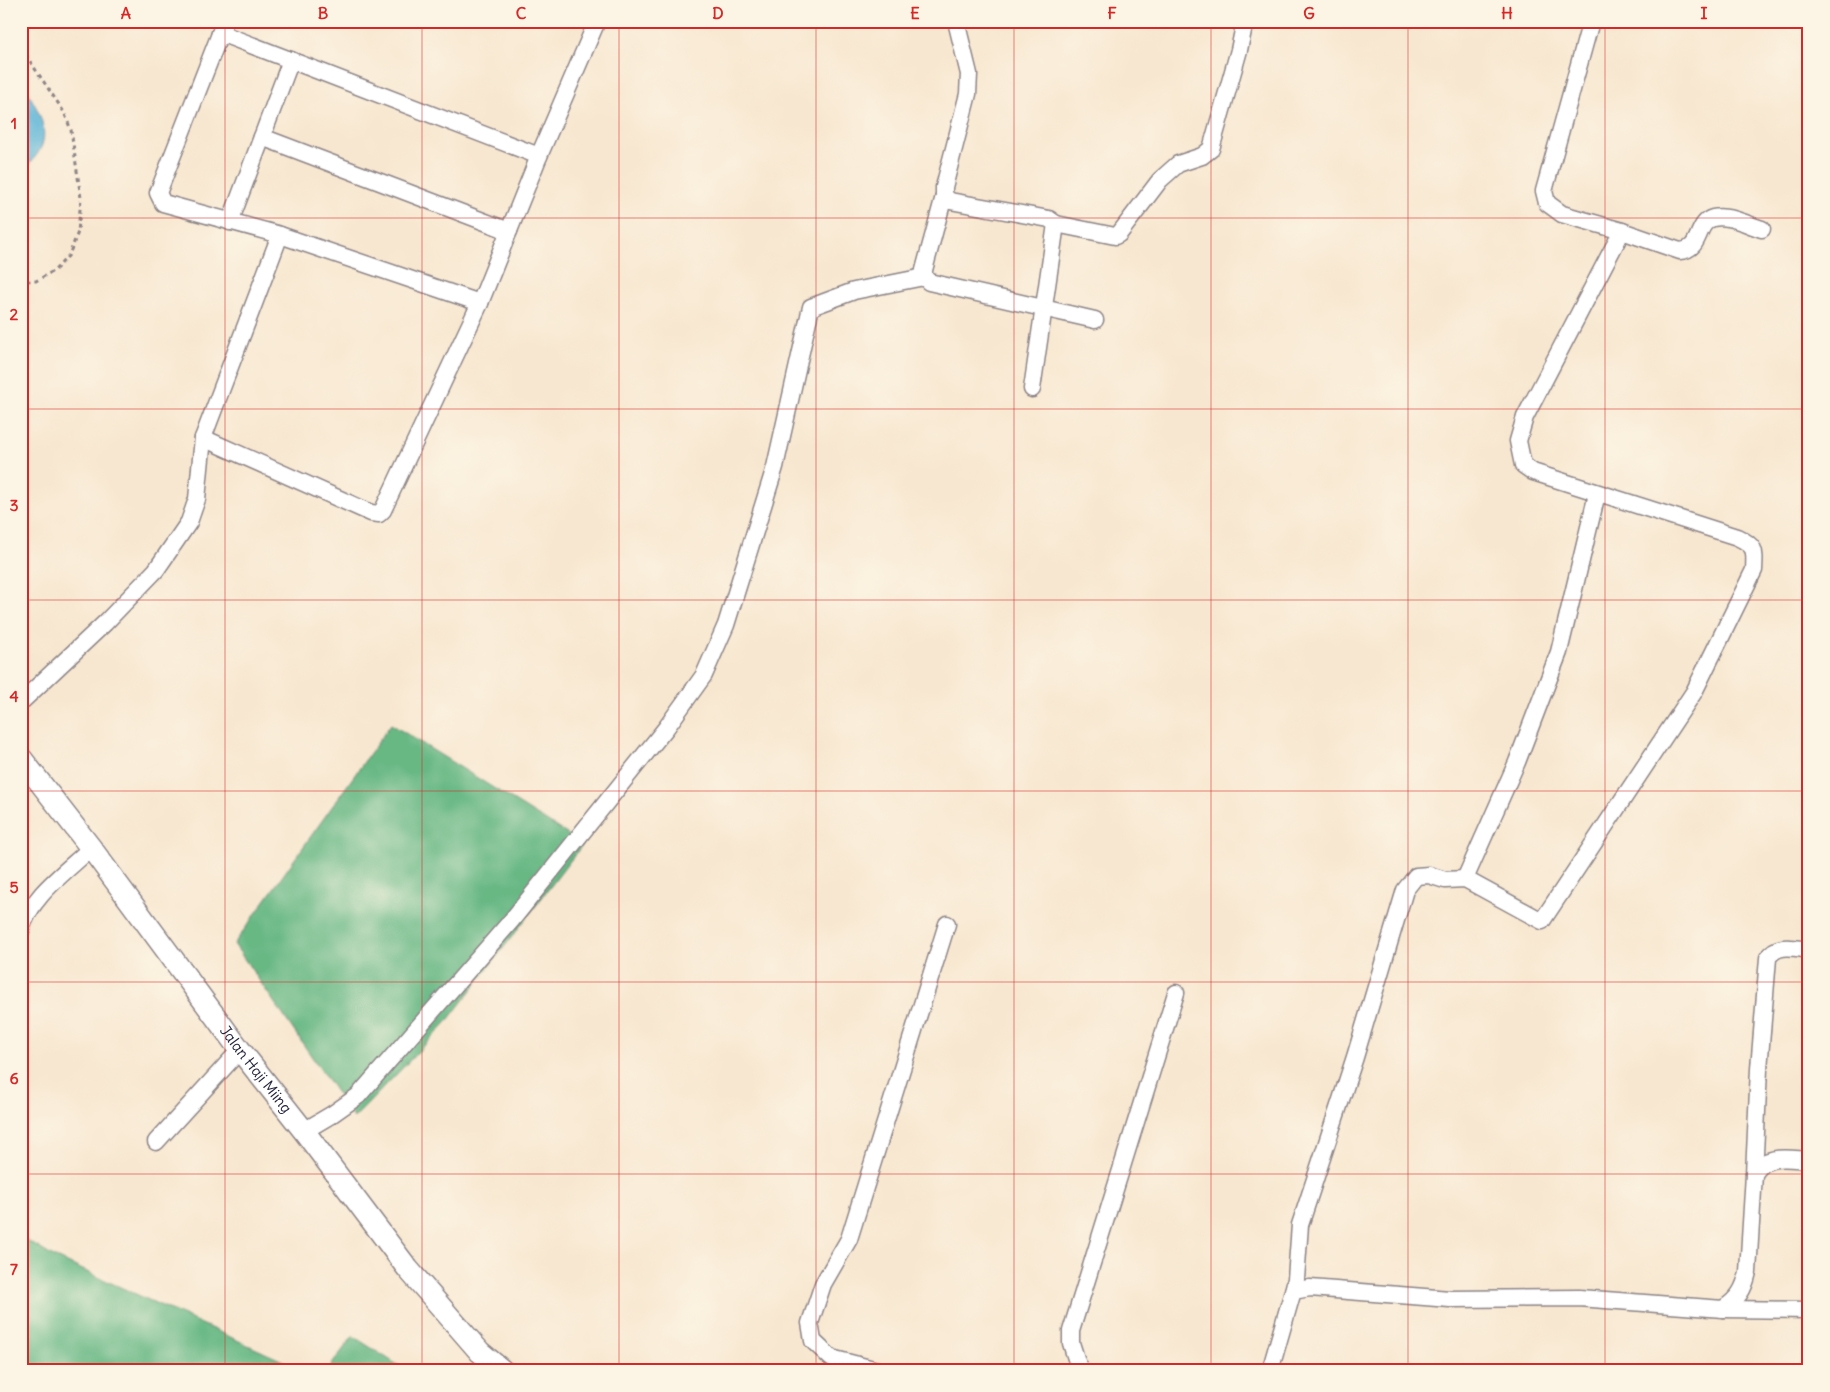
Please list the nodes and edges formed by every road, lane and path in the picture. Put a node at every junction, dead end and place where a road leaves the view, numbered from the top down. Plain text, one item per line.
1 (597, 21) edge
2 (956, 21) edge
3 (1245, 21) edge
4 (1591, 21) edge
5 (222, 27) edge
6 (21, 48) edge
7 (292, 60) junction
8 (262, 137) junction
9 (539, 156) junction
10 (944, 196) junction
11 (230, 222) junction
12 (1056, 224) junction
13 (1762, 229) dead end
14 (509, 231) junction
15 (1622, 231) junction
16 (280, 235) junction
17 (924, 277) junction
18 (21, 281) edge
19 (480, 303) junction
20 (1044, 307) junction
21 (1095, 320) dead end
22 (1032, 389) dead end
23 (203, 438) junction
24 (1594, 492) junction
25 (21, 702) edge
26 (21, 758) edge
27 (91, 848) junction
28 (1465, 879) junction
29 (947, 924) dead end
30 (21, 931) edge
31 (1809, 950) edge
32 (1176, 993) dead end
33 (240, 1050) junction
34 (304, 1131) junction
35 (156, 1142) dead end
36 (1809, 1160) edge
37 (1754, 1174) junction
38 (1293, 1291) junction
39 (1723, 1309) junction
40 (1809, 1310) edge
41 (503, 1371) edge
42 (881, 1371) edge
43 (1080, 1371) edge
44 (1270, 1371) edge

1 - 9 street
2 - 10 street
3 - 12 street
4 - 15 street
5 - 7 street
5 - 11 street
6 - 18 path
7 - 8 street
7 - 9 street
8 - 11 street
8 - 14 street
9 - 14 street
10 - 12 street
10 - 17 street
11 - 16 street
12 - 20 street
13 - 15 street
14 - 19 street
15 - 24 street
16 - 19 street
16 - 23 street
17 - 20 street
17 - 34 street
19 - 23 street
20 - 21 street
20 - 22 street
23 - 25 street
24 - 28 street
24 - 28 street
26 - 27 main road, Jalan Haji Miing
27 - 30 street
27 - 33 main road, Jalan Haji Miing
28 - 38 street
29 - 42 street
31 - 37 street
32 - 43 street
33 - 34 main road, Jalan Haji Miing
33 - 35 street
34 - 41 main road, Jalan Haji Miing
36 - 37 street
37 - 39 street
38 - 39 street
38 - 44 street
39 - 40 street

